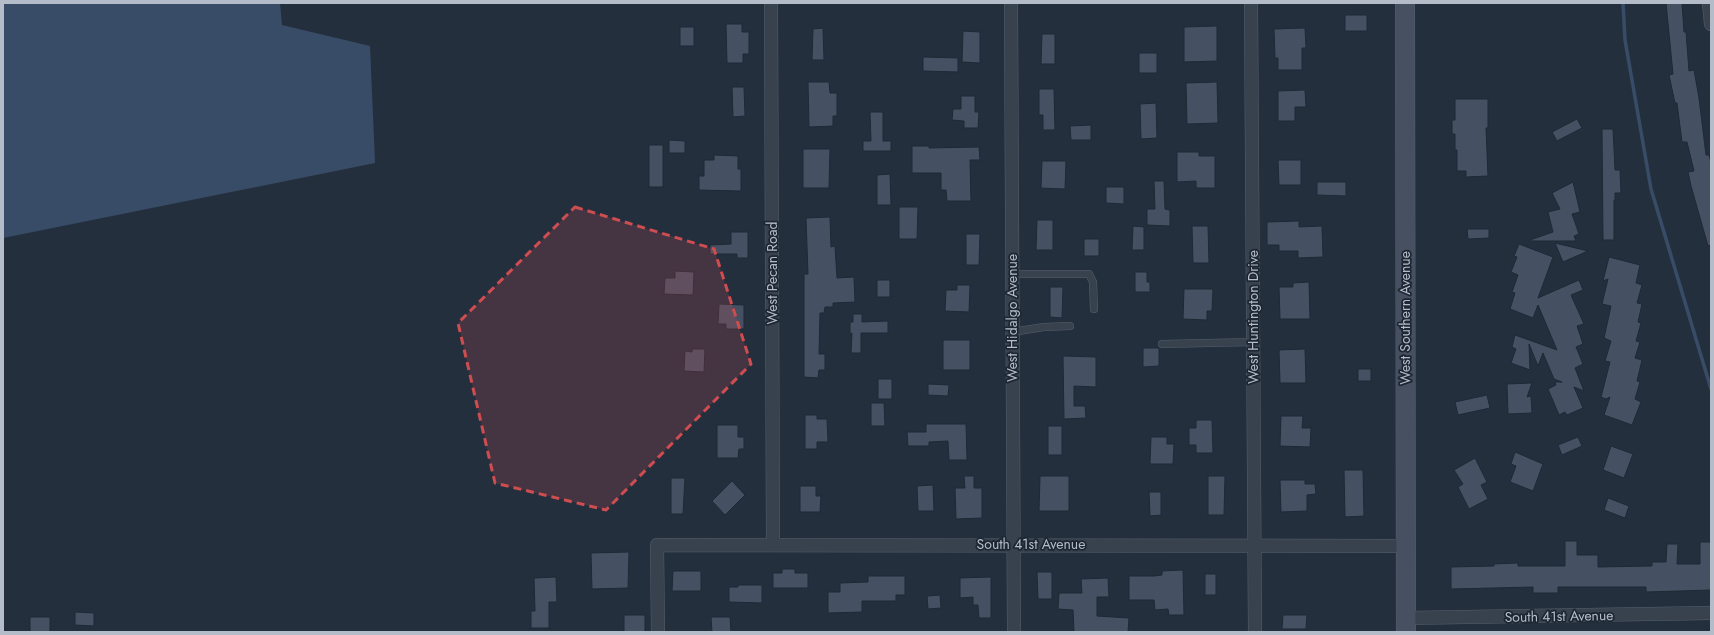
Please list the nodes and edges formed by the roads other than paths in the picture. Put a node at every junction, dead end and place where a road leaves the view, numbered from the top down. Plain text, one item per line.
1 (771, 3) edge
2 (1011, 3) edge
3 (1251, 3) edge
4 (1404, 3) edge
5 (1709, 3) edge
6 (1711, 24) edge
7 (1012, 274) junction
8 (1094, 309) dead end
9 (1070, 326) dead end
10 (1012, 332) junction
11 (1254, 342) junction
12 (1162, 344) dead end
13 (773, 544) junction
14 (1013, 544) junction
15 (1255, 544) junction
16 (1406, 546) junction
17 (1711, 613) edge
18 (1406, 625) edge
19 (658, 632) edge
20 (1014, 632) edge
21 (1255, 632) edge

1 - 13 street, West Pecan Road
2 - 7 street, West Hidalgo Avenue
3 - 11 street, West Huntington Drive
4 - 16 main road, West Southern Avenue
5 - 6 street
7 - 8 lane
7 - 10 street, West Hidalgo Avenue
9 - 10 lane
10 - 14 street, West Hidalgo Avenue
11 - 12 lane
11 - 15 street, West Huntington Drive
13 - 14 street, South 41st Avenue
13 - 19 street, South 41st Avenue
14 - 15 street, South 41st Avenue
14 - 20 street, West Hidalgo Avenue
15 - 16 street, South 41st Avenue
15 - 21 street, West Huntington Drive
16 - 18 main road, West Southern Avenue
17 - 18 street, South 41st Avenue

